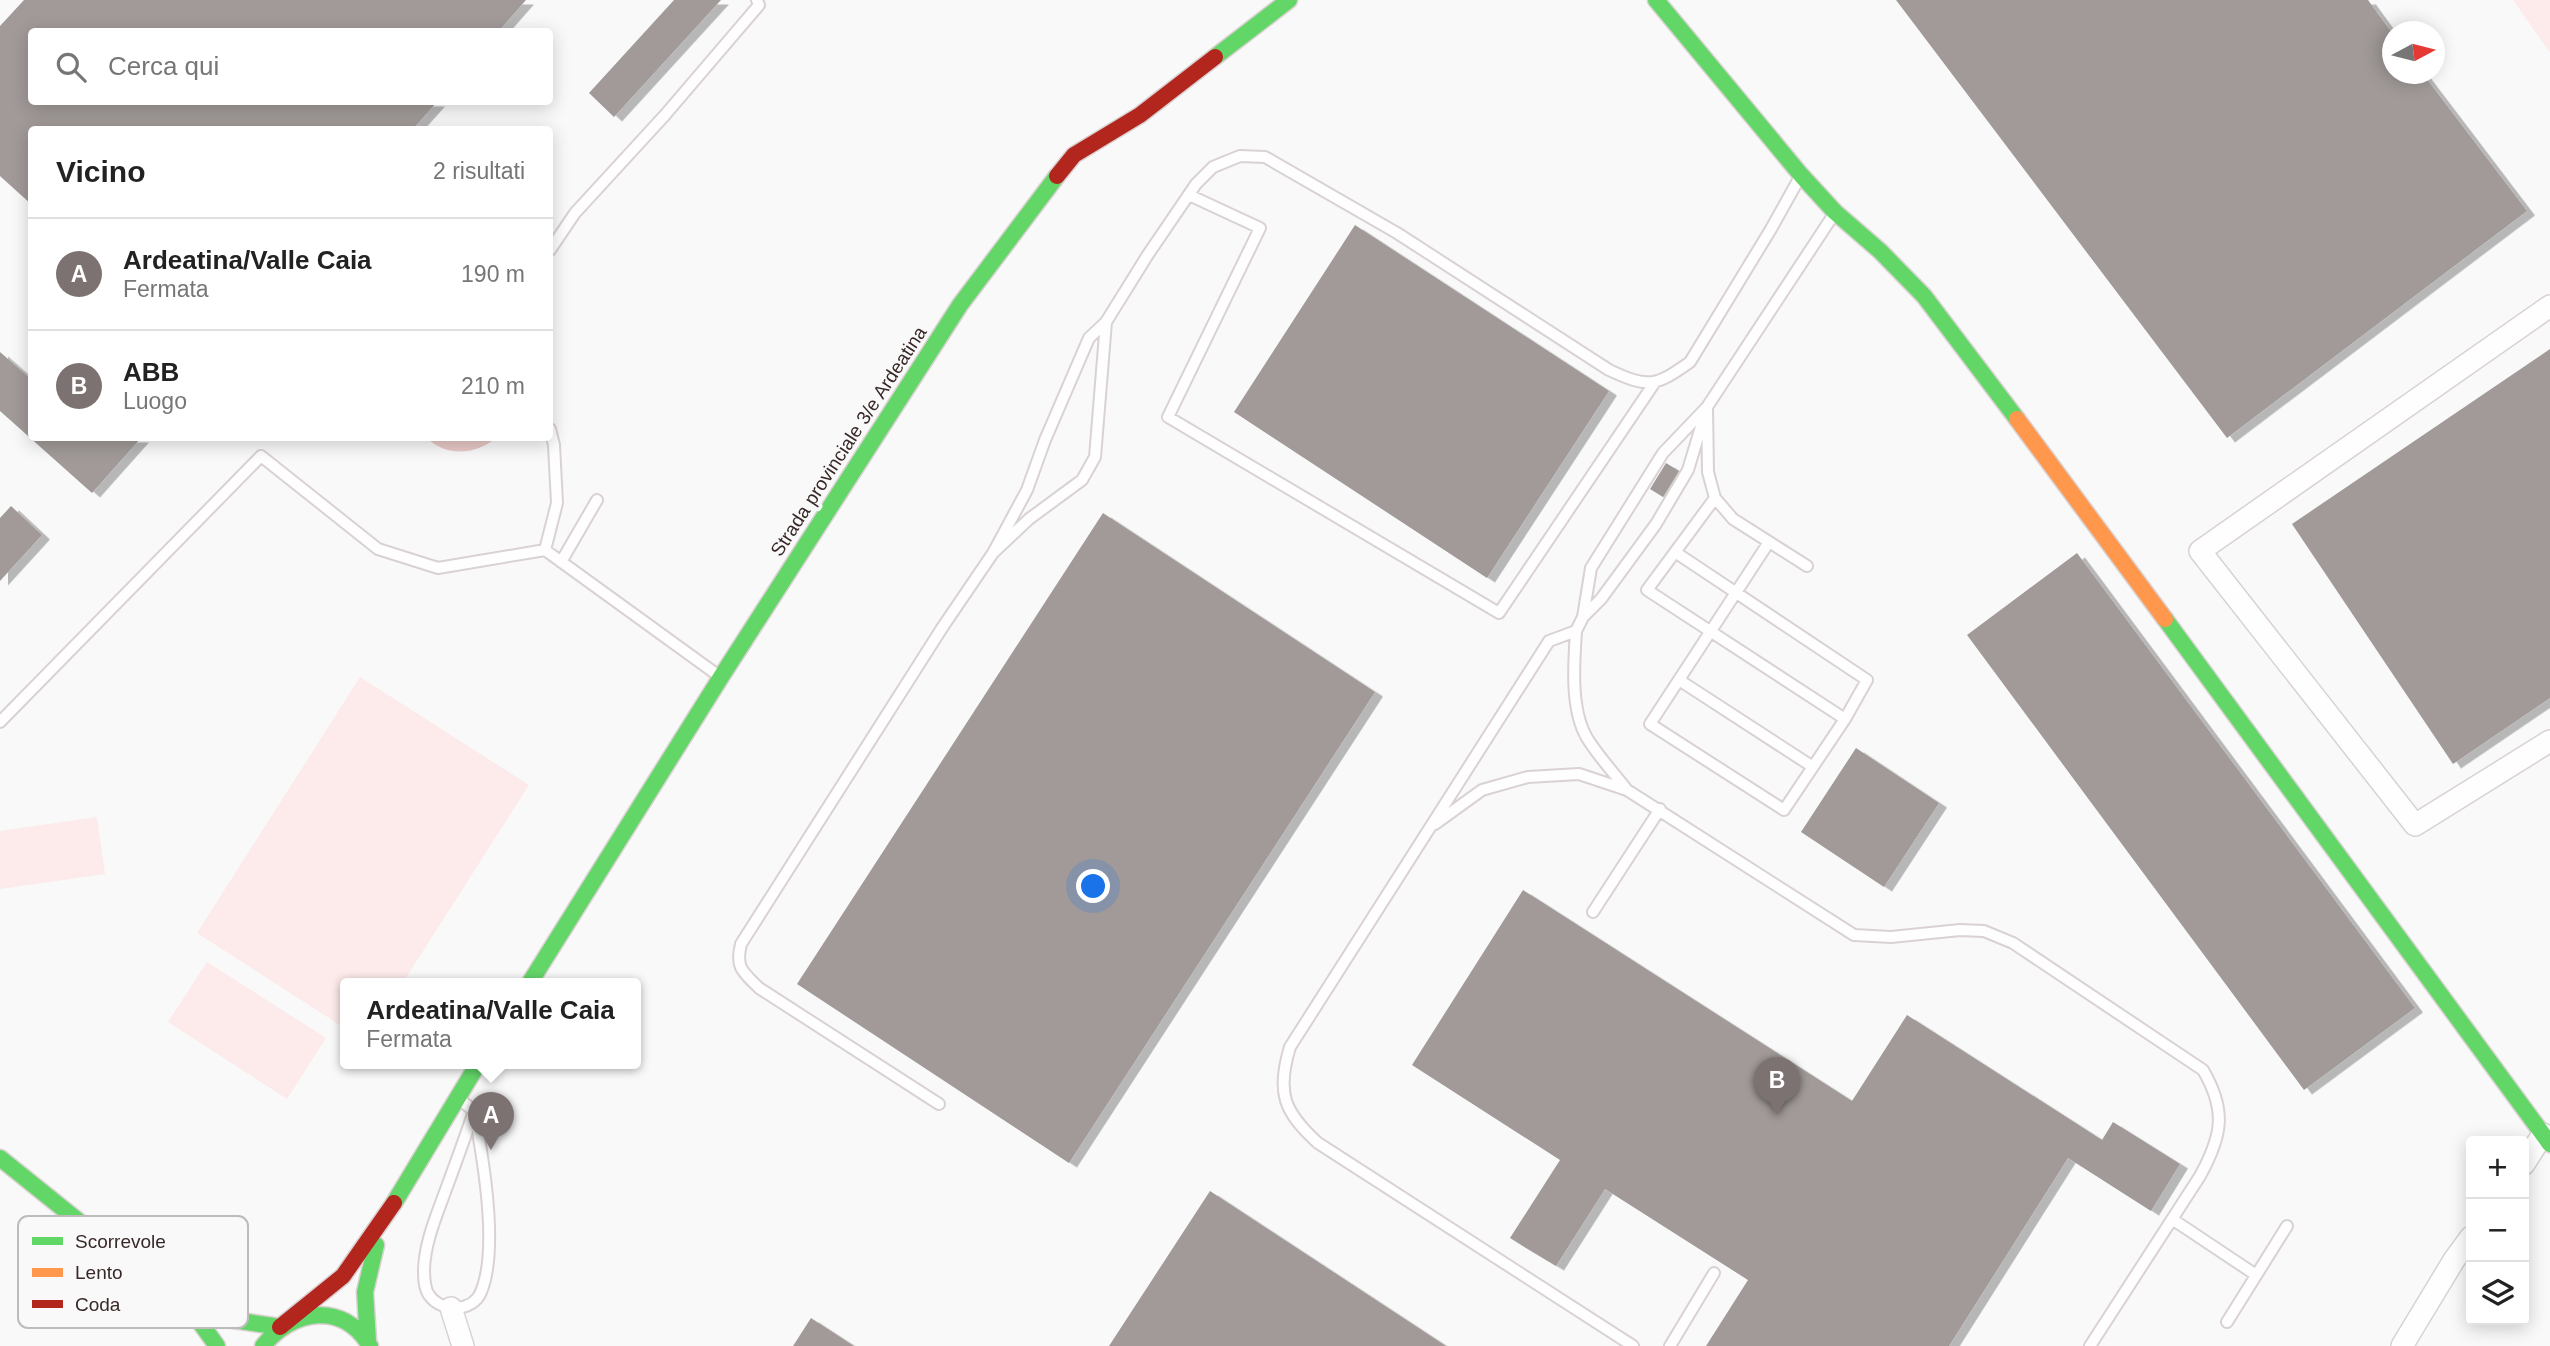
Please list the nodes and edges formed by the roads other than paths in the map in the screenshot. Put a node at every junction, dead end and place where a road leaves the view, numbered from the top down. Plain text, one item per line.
1 (757, 0) edge
2 (1289, 0) edge
3 (1656, 0) edge
4 (1801, 175) junction
5 (1189, 195) junction
6 (1835, 212) junction
7 (553, 246) edge
8 (2550, 306) edge
9 (1106, 322) junction
10 (1655, 382) junction
11 (1707, 407) junction
12 (553, 441) edge
13 (1715, 498) junction
14 (597, 500) dead end
15 (1769, 542) junction
16 (545, 550) junction
17 (1675, 552) junction
18 (993, 553) junction
19 (562, 562) junction
20 (1807, 566) dead end
21 (1736, 593) junction
22 (1583, 617) junction
23 (1576, 631) junction
24 (1710, 632) junction
25 (721, 677) junction
26 (1679, 680) junction
27 (1845, 719) junction
28 (0, 722) edge
29 (2550, 741) edge
30 (1813, 767) junction
31 (1627, 790) junction
32 (1660, 809) junction
33 (1430, 828) junction
34 (1593, 912) dead end
35 (533, 978) edge
36 (475, 1069) edge
37 (457, 1098) junction
38 (939, 1104) dead end
39 (474, 1111) junction
40 (2547, 1139) edge
41 (0, 1158) edge
42 (2529, 1159) edge
43 (72, 1216) edge
44 (2172, 1219) junction
45 (383, 1222) junction
46 (2287, 1226) dead end
47 (2466, 1244) edge
48 (1714, 1273) dead end
49 (2256, 1275) junction
50 (451, 1308) junction
51 (248, 1322) edge
52 (2227, 1322) dead end
53 (280, 1327) junction
54 (204, 1328) edge
55 (369, 1343) edge
56 (217, 1346) edge
57 (263, 1346) edge
58 (463, 1346) edge
59 (1633, 1346) edge
60 (1670, 1346) edge
61 (2090, 1346) edge
62 (2402, 1346) edge

1 - 7 lane
2 - 25 main road, Strada provinciale 3/e Ardeatina
3 - 4 main road
4 - 6 main road
4 - 10 lane
5 - 9 lane
5 - 10 lane
5 - 10 lane
6 - 11 lane
6 - 40 main road
8 - 29 street
9 - 18 lane
9 - 18 lane
11 - 13 lane
11 - 22 lane
11 - 22 lane
12 - 16 lane
13 - 15 lane
13 - 17 lane
14 - 19 lane
15 - 20 lane
15 - 21 lane
16 - 19 lane
16 - 28 lane
17 - 21 lane
17 - 24 lane
18 - 38 lane
19 - 25 lane
21 - 24 lane
21 - 27 lane
22 - 23 lane
23 - 31 lane
23 - 33 lane
24 - 26 lane
24 - 27 lane
25 - 35 main road, Strada provinciale 3/e Ardeatina
26 - 30 lane
26 - 30 lane
27 - 30 lane
31 - 32 lane
31 - 33 lane
32 - 34 lane
32 - 44 lane
33 - 59 lane
36 - 37 main road
37 - 39 lane
37 - 45 main road
39 - 50 lane
39 - 50 lane
40 - 42 street
41 - 43 main road
44 - 49 lane
44 - 61 lane
45 - 53 main road
45 - 55 main road
46 - 49 lane
47 - 62 street
48 - 60 lane
49 - 52 lane
50 - 58 street
51 - 53 main road
53 - 55 main road
53 - 57 main road
54 - 56 main road

